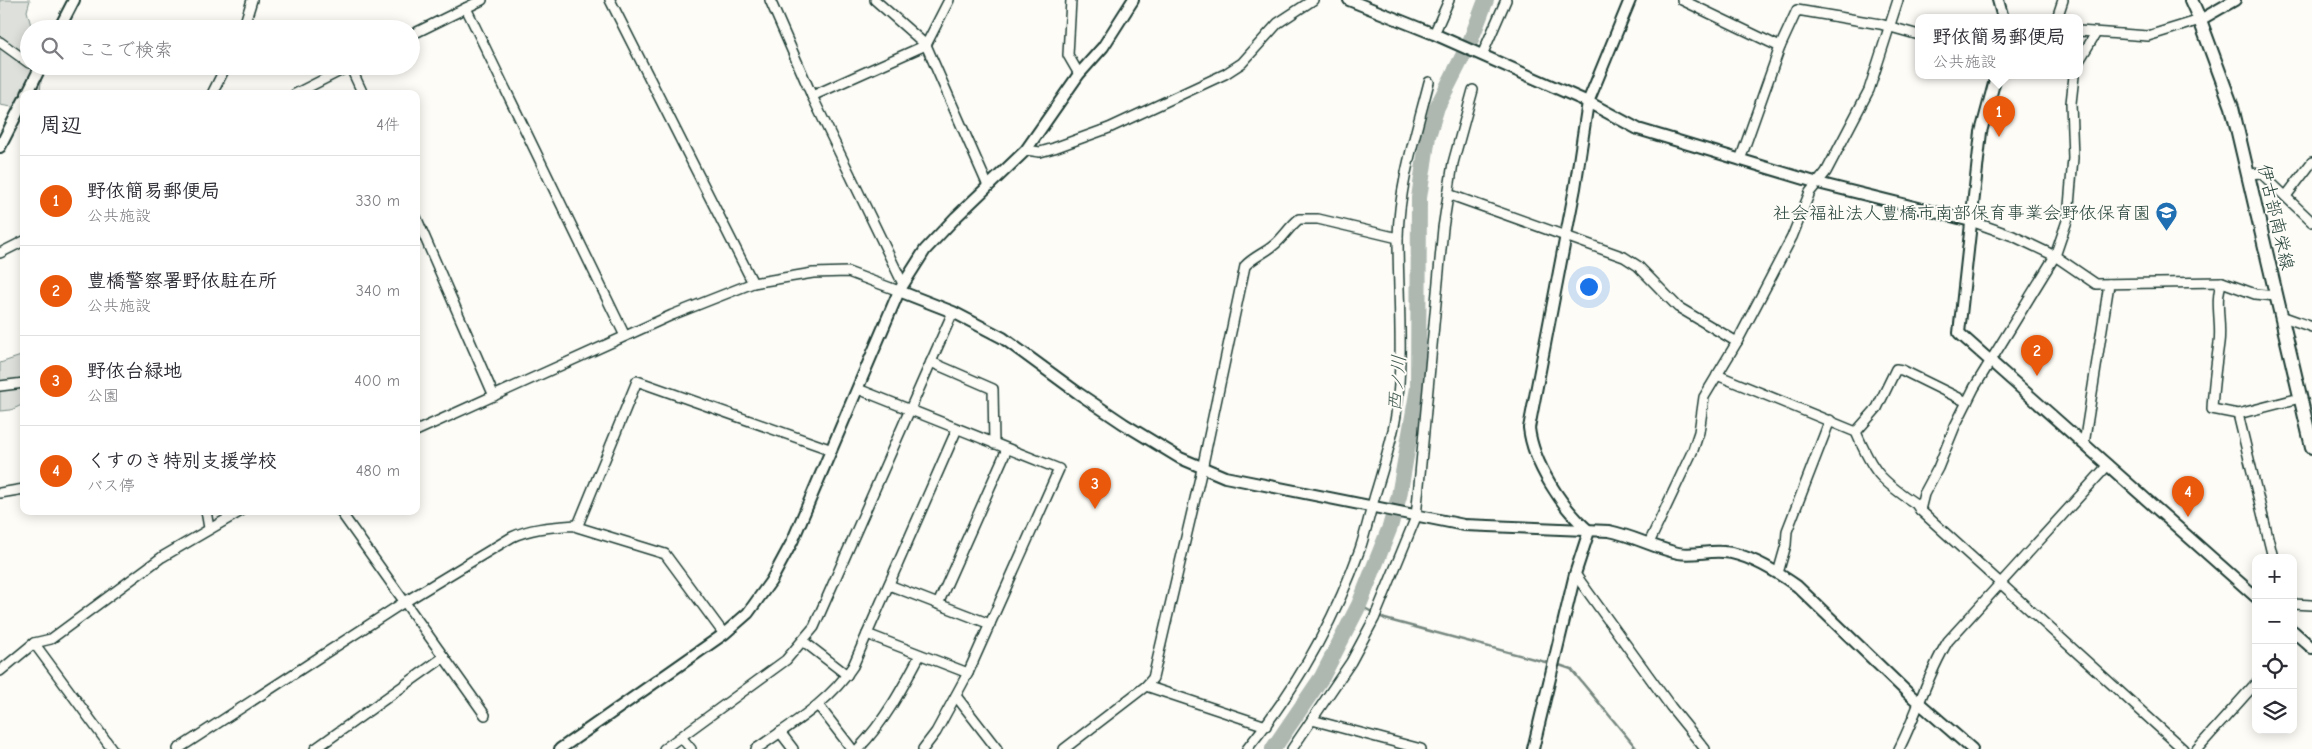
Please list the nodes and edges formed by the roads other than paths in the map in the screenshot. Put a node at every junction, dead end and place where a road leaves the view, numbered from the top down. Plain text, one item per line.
1 (74, 0) edge
2 (252, 0) edge
3 (482, 0) edge
4 (610, 0) edge
5 (770, 0) edge
6 (875, 0) edge
7 (949, 0) edge
8 (1072, 0) edge
9 (1133, 0) edge
10 (1313, 0) edge
11 (1349, 0) edge
12 (1449, 0) edge
13 (1506, 0) edge
14 (1630, 0) edge
15 (1682, 0) edge
16 (1898, 0) edge
17 (1998, 0) edge
18 (2063, 0) edge
19 (2191, 0) edge
20 (2236, 0) edge
21 (466, 8) junction
22 (2003, 14) edge
23 (2058, 14) edge
24 (64, 20) edge
25 (246, 20) edge
26 (2200, 20) junction
27 (1890, 28) junction
28 (420, 31) edge
29 (2083, 31) edge
30 (2096, 33) junction
31 (1434, 34) junction
32 (1915, 34) edge
33 (0, 42) edge
34 (926, 45) junction
35 (1780, 47) junction
36 (2083, 54) edge
37 (1482, 55) junction
38 (20, 56) edge
39 (1079, 74) junction
40 (34, 75) edge
41 (222, 75) edge
42 (332, 75) edge
43 (354, 75) edge
44 (1995, 79) edge
45 (2074, 79) edge
46 (1429, 82) dead end
47 (29, 90) edge
48 (214, 90) edge
49 (303, 90) edge
50 (361, 90) edge
51 (1473, 90) dead end
52 (812, 96) junction
53 (1588, 102) junction
54 (20, 108) edge
55 (0, 147) edge
56 (1026, 150) junction
57 (1740, 160) junction
58 (2312, 162) edge
59 (2249, 174) junction
60 (1818, 183) junction
61 (988, 186) junction
62 (1448, 194) junction
63 (2286, 196) junction
64 (1971, 221) junction
65 (2312, 222) edge
66 (420, 226) edge
67 (1566, 237) junction
68 (1398, 238) junction
69 (20, 243) edge
70 (0, 254) edge
71 (2055, 256) junction
72 (2222, 282) junction
73 (753, 283) junction
74 (2109, 284) junction
75 (901, 288) junction
76 (2276, 296) junction
77 (953, 312) junction
78 (2281, 316) junction
79 (2312, 327) edge
80 (625, 336) junction
81 (1737, 342) junction
82 (1989, 361) junction
83 (931, 362) junction
84 (1717, 375) junction
85 (20, 383) edge
86 (0, 386) edge
87 (858, 389) junction
88 (494, 396) junction
89 (2300, 398) junction
90 (1968, 402) junction
91 (909, 410) junction
92 (2238, 414) junction
93 (1830, 420) junction
94 (420, 429) edge
95 (957, 429) junction
96 (1856, 432) junction
97 (994, 444) junction
98 (2084, 444) junction
99 (2312, 448) edge
100 (1008, 449) junction
101 (832, 450) junction
102 (2108, 465) junction
103 (1202, 469) junction
104 (20, 489) edge
105 (0, 493) edge
106 (1372, 505) junction
107 (1920, 510) junction
108 (207, 515) edge
109 (233, 515) edge
110 (343, 515) edge
111 (1416, 517) junction
112 (578, 525) junction
113 (209, 528) junction
114 (1589, 531) junction
115 (1649, 543) junction
116 (2271, 554) edge
117 (1778, 573) junction
118 (1575, 574) junction
119 (2001, 584) junction
120 (889, 585) junction
121 (2252, 593) edge
122 (406, 602) junction
123 (938, 604) junction
124 (2297, 604) edge
125 (2312, 605) edge
126 (990, 624) junction
127 (724, 634) junction
128 (867, 634) junction
129 (2297, 639) edge
130 (803, 641) junction
131 (34, 643) junction
132 (2312, 648) edge
133 (920, 655) junction
134 (444, 657) junction
135 (0, 671) edge
136 (968, 673) junction
137 (847, 675) junction
138 (1146, 686) junction
139 (2252, 687) edge
140 (956, 696) junction
141 (1919, 702) junction
142 (818, 705) junction
143 (485, 715) dead end
144 (1312, 720) junction
145 (1266, 726) junction
146 (780, 732) junction
147 (681, 737) junction
148 (112, 749) edge
149 (178, 749) edge
150 (315, 749) edge
151 (560, 749) edge
152 (664, 749) edge
153 (691, 749) edge
154 (756, 749) edge
155 (793, 749) edge
156 (852, 749) edge
157 (858, 749) edge
158 (923, 749) edge
159 (997, 749) edge
160 (1064, 749) edge
161 (1247, 749) edge
162 (1292, 749) edge
163 (1422, 749) edge
164 (1533, 749) edge
165 (1705, 749) edge
166 (1899, 749) edge
167 (1972, 749) edge
168 (2183, 749) edge
169 (2197, 749) edge

1 - 24 street
2 - 25 street
3 - 21 street
4 - 73 street
5 - 52 street
6 - 34 street
7 - 34 street
8 - 39 street
9 - 39 street
10 - 56 street
11 - 31 street
12 - 31 street
13 - 37 street
14 - 53 street
15 - 35 street
16 - 27 street
17 - 22 street
18 - 23 street
19 - 26 main road, 伊古部南栄線
20 - 26 street
21 - 28 street
21 - 80 street
26 - 30 street
26 - 59 main road, 伊古部南栄線
27 - 32 street
27 - 35 street
27 - 60 street
29 - 30 street
30 - 36 street
31 - 37 street
33 - 38 street
34 - 52 street
34 - 61 street
35 - 57 street
37 - 53 street
39 - 56 street
40 - 47 street
41 - 48 street
42 - 49 street
43 - 50 street
44 - 64 street
45 - 71 street
46 - 68 street
51 - 62 street
52 - 75 street
53 - 57 street
53 - 67 street
54 - 55 street
56 - 61 street
57 - 60 street
58 - 63 street
59 - 63 street
59 - 76 main road, 伊古部南栄線
60 - 64 street
60 - 81 street
61 - 75 street
62 - 67 street
62 - 111 street
63 - 65 street
64 - 71 street
64 - 82 street
66 - 88 street
67 - 81 street
67 - 114 street
68 - 103 street
68 - 106 street
69 - 70 street
71 - 74 street
71 - 82 street
72 - 74 street
72 - 76 street
72 - 92 street
73 - 75 street
73 - 80 street
74 - 98 street
75 - 77 street
75 - 87 street
76 - 78 main road, 伊古部南栄線
77 - 83 street
77 - 103 street
78 - 79 street
78 - 89 main road, 伊古部南栄線
80 - 88 street
81 - 84 street
82 - 90 street
82 - 98 street
83 - 91 street
83 - 97 street
84 - 93 street
84 - 115 street
85 - 86 street
87 - 91 street
87 - 101 street
88 - 94 street
89 - 92 street
89 - 99 main road, 伊古部南栄線
90 - 96 street
90 - 107 street
91 - 95 street
91 - 130 street
92 - 116 street
93 - 96 street
93 - 117 street
95 - 97 street
95 - 120 street
96 - 107 street
97 - 100 street
98 - 102 street
100 - 123 street
100 - 126 street
101 - 112 street
101 - 127 street
102 - 119 street
102 - 121 street
103 - 106 street
103 - 138 street
104 - 105 street
106 - 111 street
106 - 145 street
107 - 119 street
108 - 113 street
109 - 113 street
110 - 122 street
111 - 114 street
111 - 144 street
112 - 122 street
112 - 127 street
113 - 131 street
114 - 115 street
114 - 118 street
115 - 117 street
117 - 141 street
118 - 164 street
118 - 165 street
119 - 141 street
119 - 168 street
120 - 123 street
120 - 128 street
122 - 134 street
122 - 149 street
123 - 126 street
124 - 125 street
126 - 136 street
127 - 151 street
128 - 133 street
128 - 137 street
129 - 132 street
130 - 137 street
130 - 147 street
131 - 135 street
131 - 148 street
133 - 136 street
133 - 157 street
134 - 143 street
134 - 150 street
136 - 140 street
137 - 142 street
138 - 145 street
138 - 160 street
139 - 169 street
140 - 158 street
140 - 159 street
141 - 166 street
141 - 167 street
142 - 146 street
142 - 156 street
144 - 162 street
144 - 163 street
145 - 161 street
146 - 154 street
146 - 155 street
147 - 152 street
147 - 153 street

